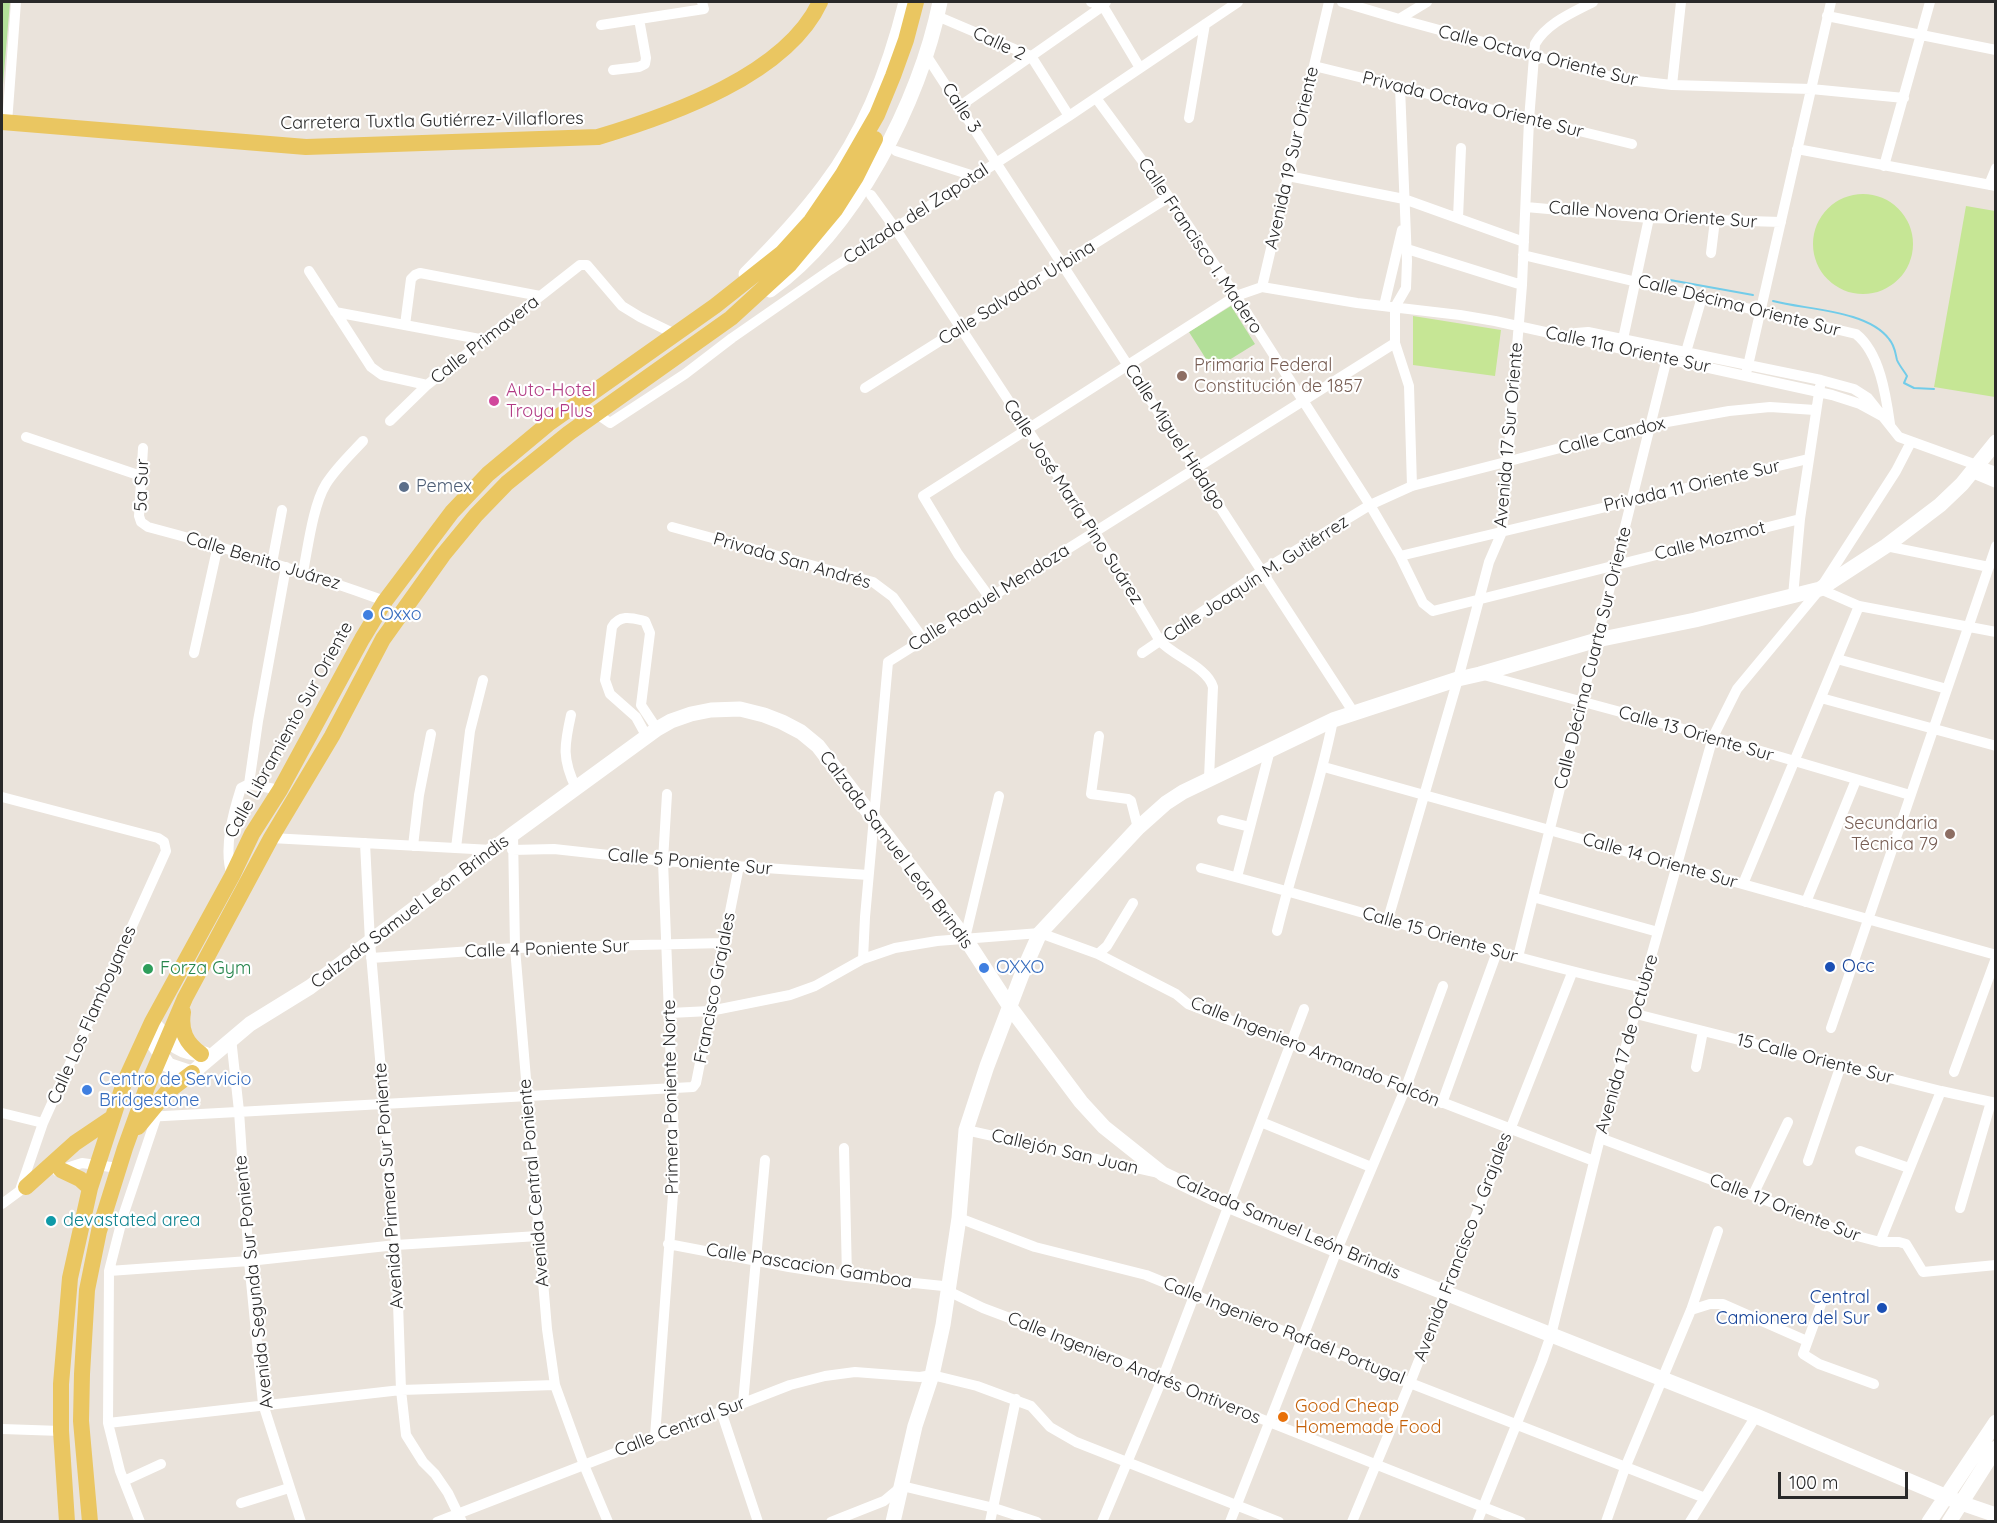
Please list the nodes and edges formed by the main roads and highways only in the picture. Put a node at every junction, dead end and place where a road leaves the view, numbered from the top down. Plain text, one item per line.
1 (820, 2) edge
2 (916, 2) edge
3 (926, 2) edge
4 (4, 122) edge
5 (185, 998) junction
6 (208, 1054) road end
7 (192, 1073) road end
8 (112, 1118) junction
9 (124, 1148) junction
10 (61, 1170) road end
11 (23, 1188) road end
12 (90, 1188) junction
13 (64, 1520) edge
14 (90, 1521) edge

1 - 4 main road, Carretera Tuxtla Gutiérrez-Villaflores
2 - 8 main road, Calle Libramiento Sur Oriente
3 - 5 main road, Calle Libramiento Sur Oriente
5 - 6 main road
5 - 9 main road, Calle Libramiento Sur Oriente
7 - 9 main road
8 - 11 main road
8 - 12 main road, Calle Libramiento Sur Oriente
9 - 14 main road, Calle Libramiento Sur Oriente
10 - 12 main road
12 - 13 main road, Calle Libramiento Sur Oriente

